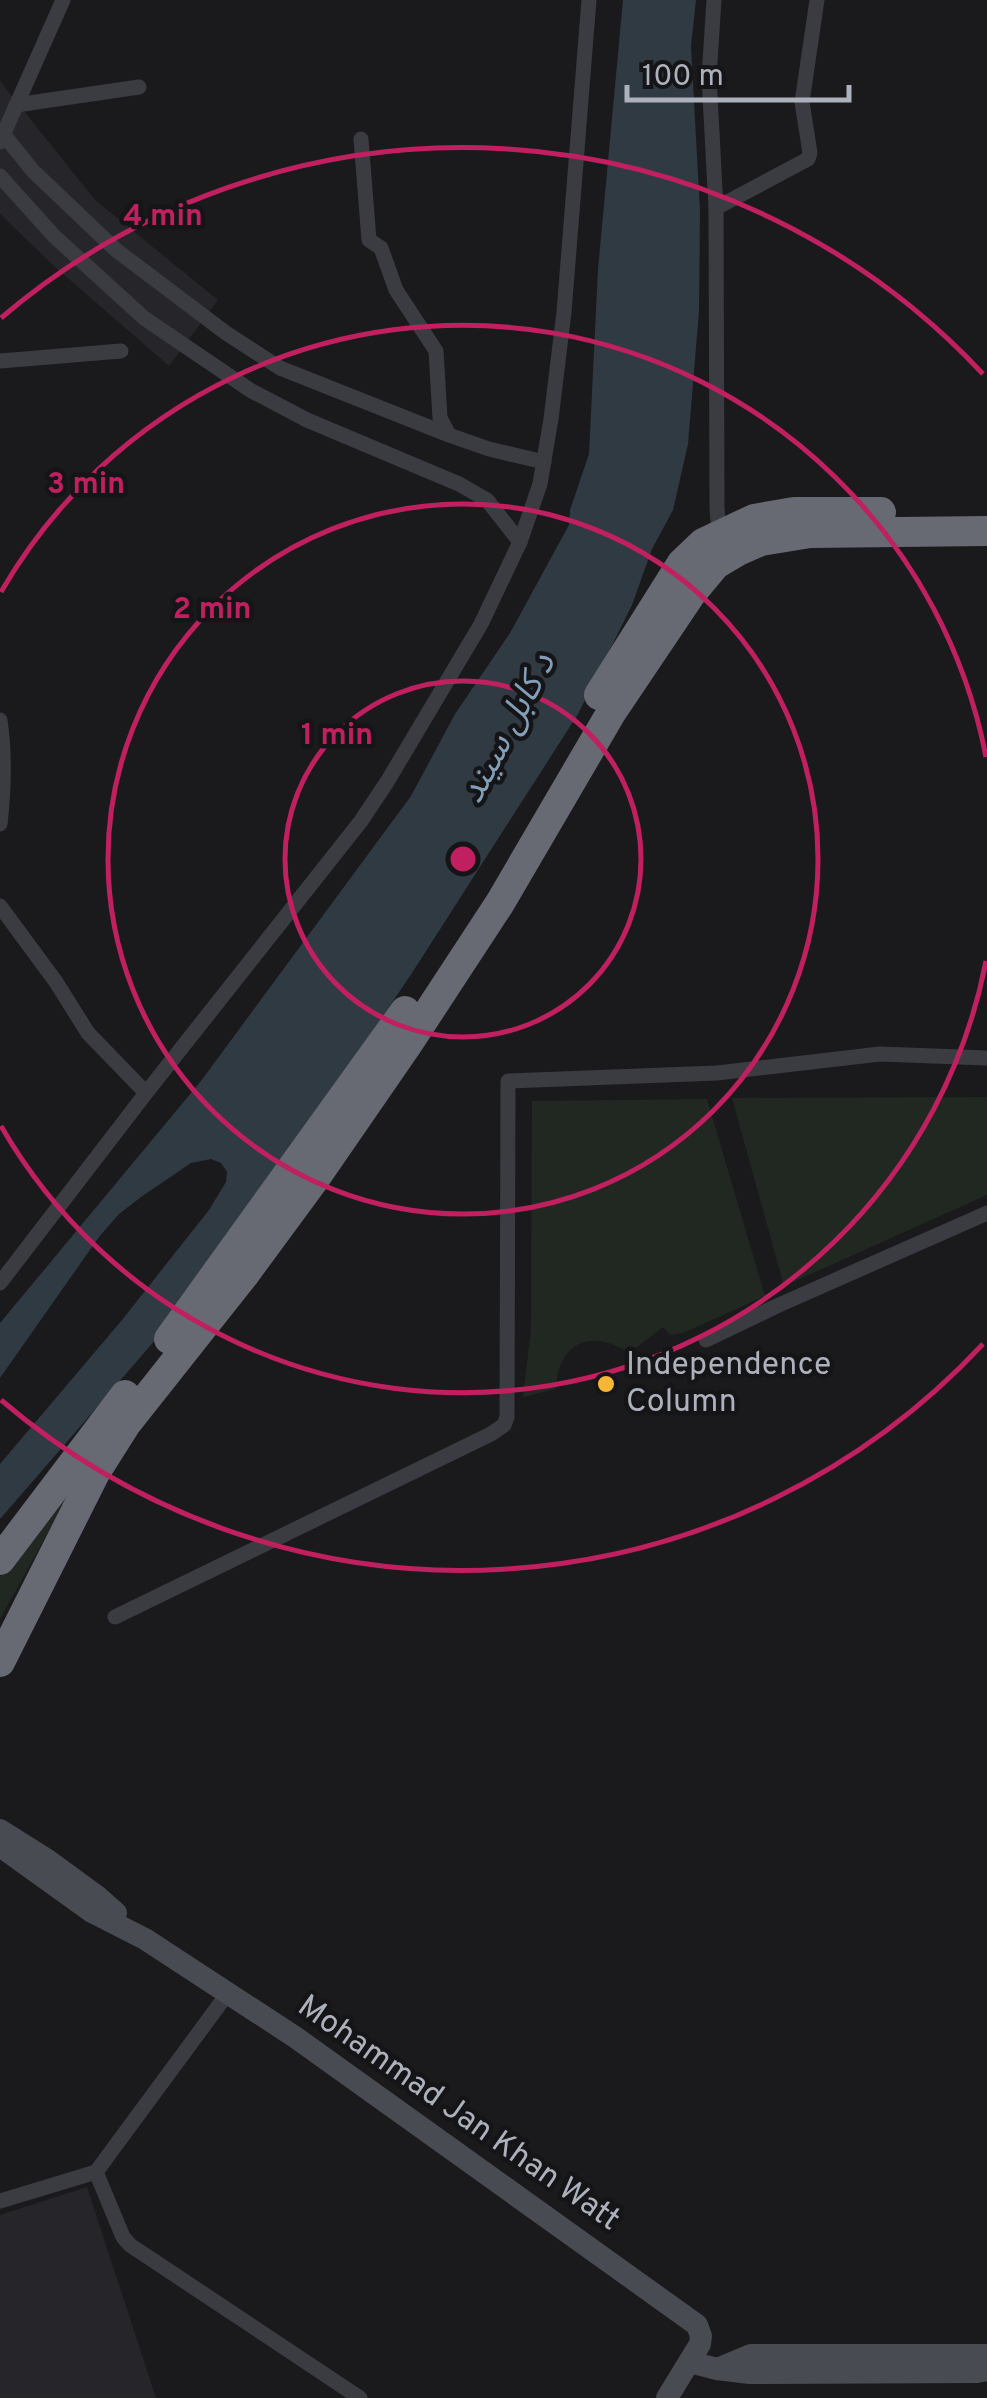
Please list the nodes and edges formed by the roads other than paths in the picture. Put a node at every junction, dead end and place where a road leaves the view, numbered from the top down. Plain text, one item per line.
1 (63, 0) edge
2 (589, 0) edge
3 (714, 0) edge
4 (817, 0) edge
5 (139, 87) dead end
6 (16, 106) junction
7 (1, 135) edge
8 (360, 140) dead end
9 (0, 176) edge
10 (716, 208) junction
11 (121, 350) dead end
12 (0, 362) edge
13 (449, 436) junction
14 (544, 462) junction
15 (987, 511) edge
16 (987, 531) edge
17 (719, 534) junction
18 (520, 542) junction
19 (0, 720) edge
20 (2, 793) edge
21 (0, 824) edge
22 (0, 906) edge
23 (987, 1058) edge
24 (146, 1093) junction
25 (987, 1213) edge
26 (0, 1283) edge
27 (706, 1340) dead end
28 (0, 1560) edge
29 (115, 1617) dead end
30 (0, 1662) edge
31 (0, 1830) edge
32 (0, 1846) edge
33 (144, 1939) junction
34 (228, 1993) junction
35 (96, 2172) junction
36 (0, 2200) edge
37 (987, 2355) edge
38 (690, 2362) junction
39 (716, 2369) junction
40 (987, 2370) edge
41 (360, 2398) edge
42 (666, 2398) edge

1 - 6 street
2 - 14 street
3 - 10 street
4 - 10 street
5 - 6 street
6 - 7 street
7 - 13 street
8 - 13 street
9 - 18 street
10 - 17 street
11 - 12 street
13 - 14 street
14 - 18 street
15 - 17 highway
16 - 30 highway
17 - 28 highway
18 - 24 street
19 - 20 street
20 - 21 street
22 - 24 street
23 - 29 street
24 - 26 street
25 - 27 street
31 - 33 main road, Mohammad Jan Khan Watt
32 - 33 main road, Mohammad Jan Khan Watt
33 - 34 main road, Mohammad Jan Khan Watt
34 - 35 street
34 - 38 main road, Mohammad Jan Khan Watt
35 - 36 street
35 - 41 street
37 - 39 main road
38 - 39 main road
38 - 42 main road
39 - 40 main road

